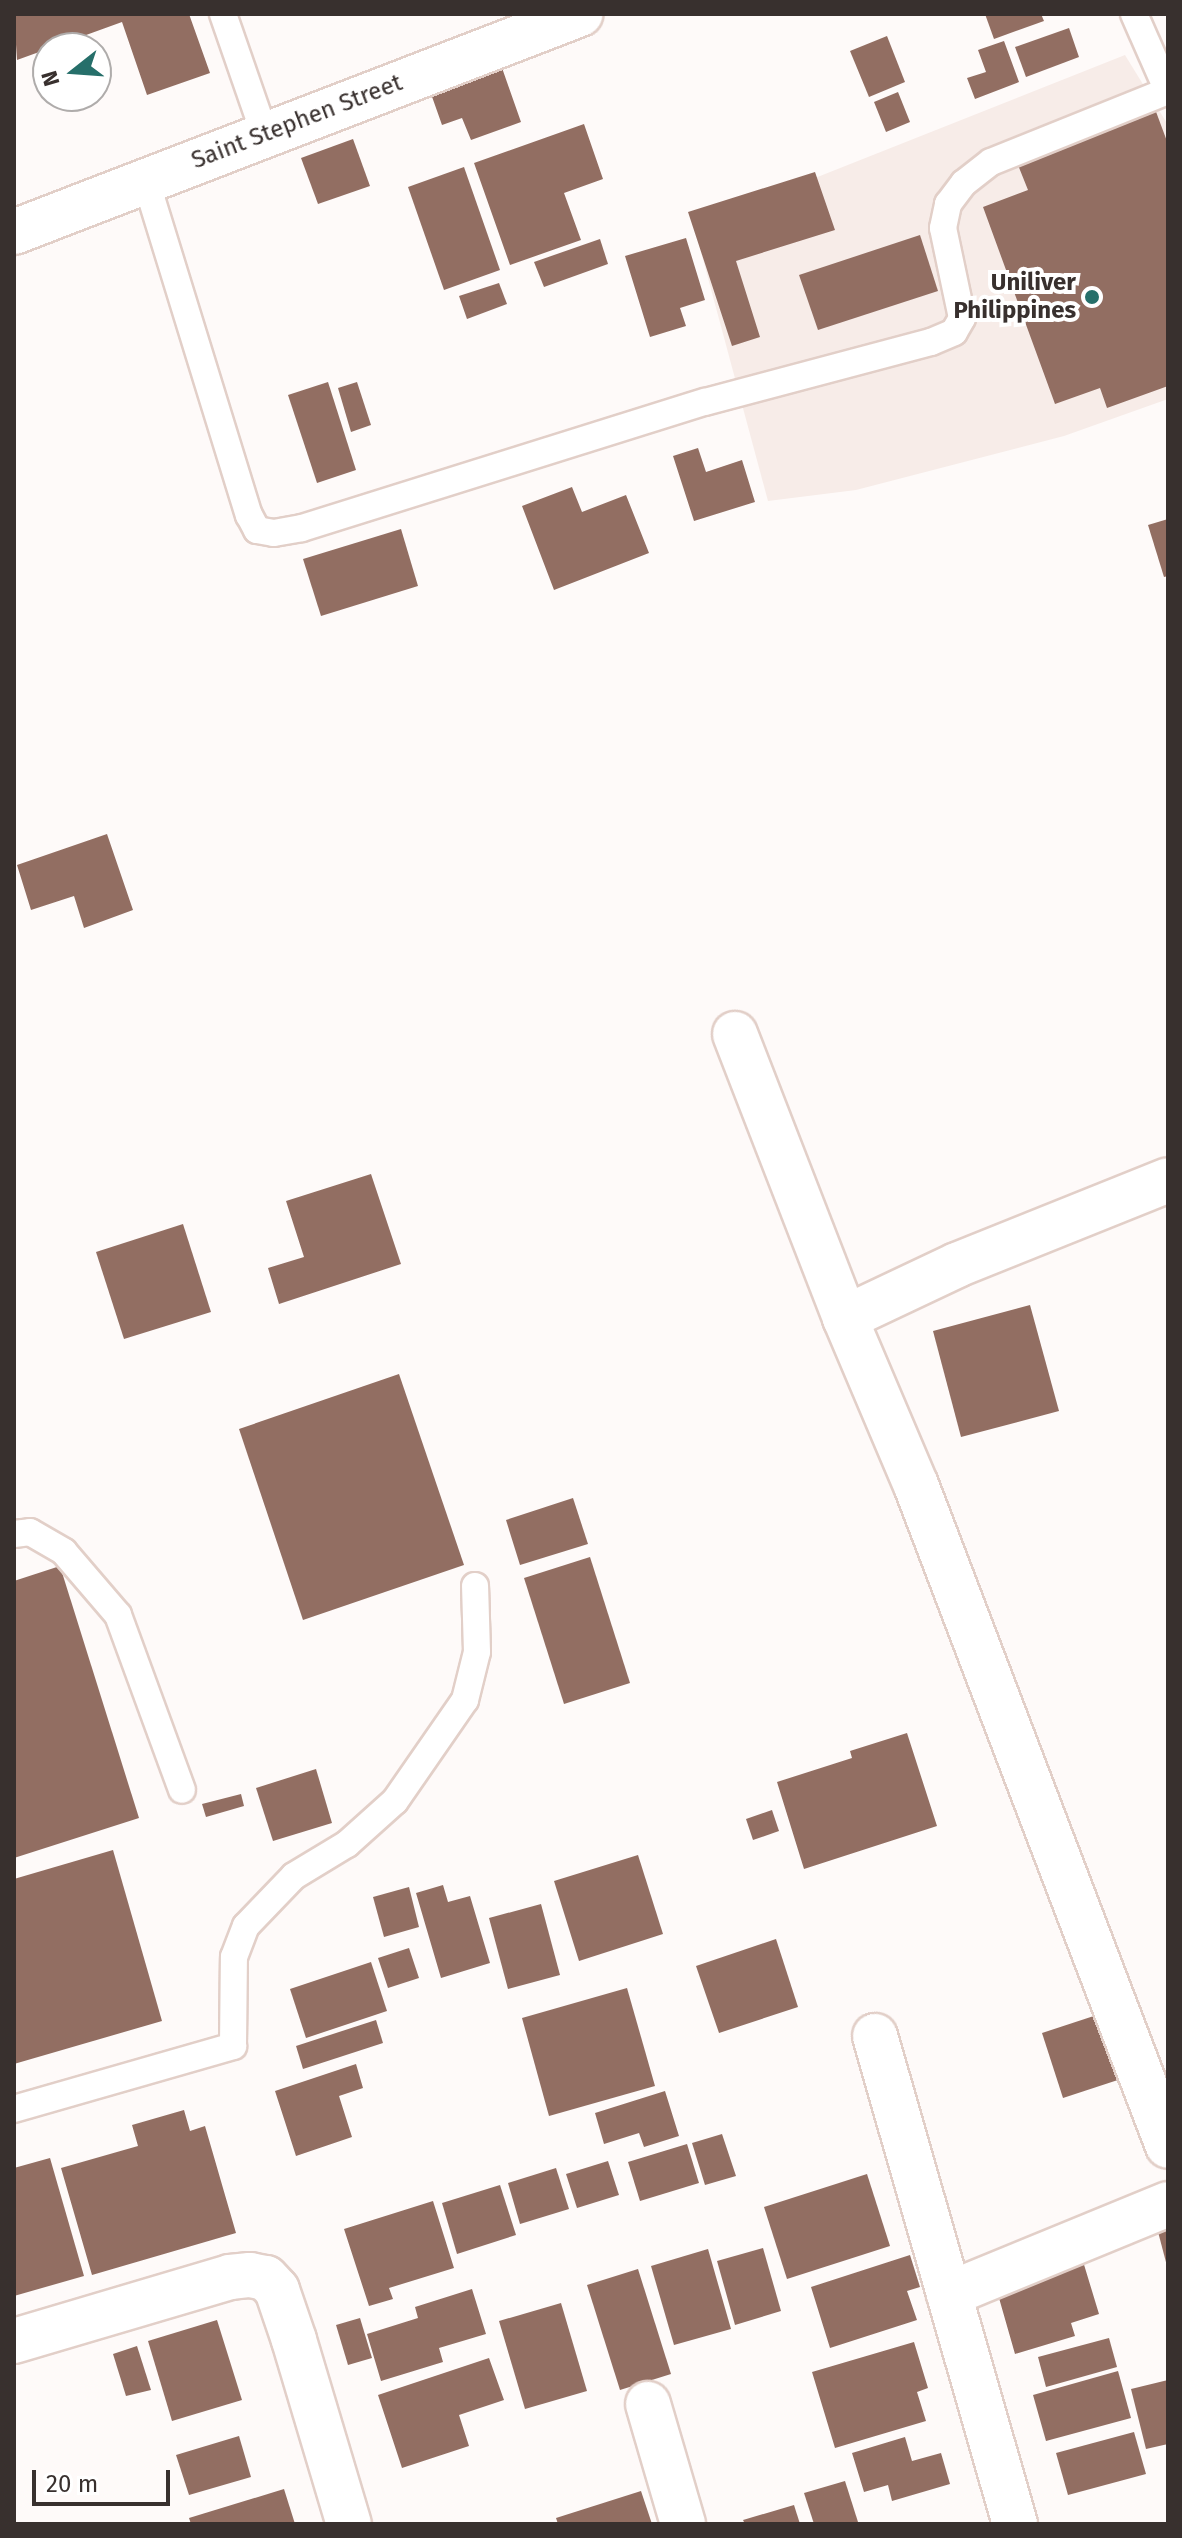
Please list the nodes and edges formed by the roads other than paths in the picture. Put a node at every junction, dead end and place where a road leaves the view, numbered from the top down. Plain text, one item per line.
1 (223, 14) edge
2 (580, 14) edge
3 (1134, 14) edge
4 (516, 25) edge
5 (1168, 91) edge
6 (265, 135) junction
7 (146, 181) junction
8 (14, 232) edge
9 (735, 1034) dead end
10 (1168, 1180) edge
11 (845, 1318) junction
12 (14, 1534) edge
13 (475, 1586) dead end
14 (182, 1790) dead end
15 (875, 2036) dead end
16 (14, 2109) edge
17 (1168, 2146) edge
18 (1168, 2204) edge
19 (949, 2294) junction
20 (14, 2341) edge
21 (648, 2404) dead end
22 (349, 2524) edge
23 (683, 2524) edge
24 (1015, 2524) edge

1 - 6 lane
2 - 4 street, Saint Stephen Street
3 - 5 lane
4 - 6 street, Saint Stephen Street
5 - 7 lane
6 - 7 street, Saint Stephen Street
7 - 8 street, Saint Stephen Street
9 - 11 street
10 - 11 street
11 - 17 street
12 - 14 lane
13 - 16 lane
15 - 19 street
18 - 19 street
19 - 24 street
20 - 22 street
21 - 23 street

